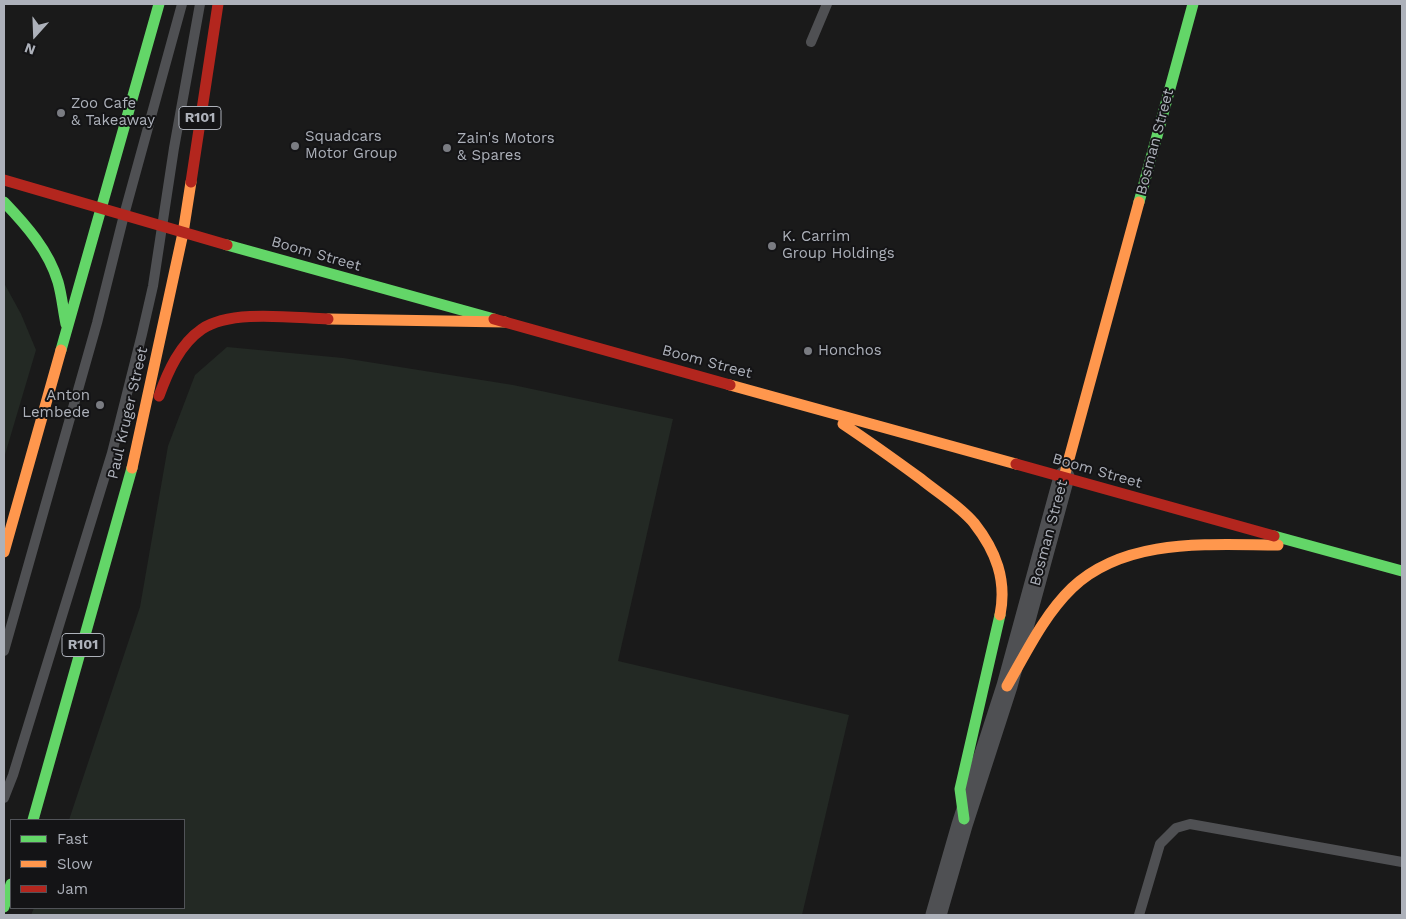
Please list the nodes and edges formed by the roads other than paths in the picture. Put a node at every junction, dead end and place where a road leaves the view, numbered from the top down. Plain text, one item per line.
1 (159, 4) edge
2 (182, 4) edge
3 (200, 4) edge
4 (218, 4) edge
5 (827, 4) edge
6 (1193, 4) edge
7 (811, 42) dead end
8 (4, 180) edge
9 (4, 202) edge
10 (102, 209) junction
11 (124, 215) junction
12 (163, 227) junction
13 (184, 233) junction
14 (505, 322) junction
15 (67, 328) junction
16 (823, 410) junction
17 (132, 469) junction
18 (1064, 477) junction
19 (1307, 545) junction
20 (4, 552) edge
21 (1402, 571) edge
22 (4, 651) edge
23 (1007, 686) junction
24 (4, 798) edge
25 (33, 819) edge
26 (964, 819) junction
27 (1402, 862) edge
28 (10, 887) edge
29 (4, 907) edge
30 (936, 915) edge
31 (1140, 915) edge

1 - 10 main road
2 - 11 lane
3 - 12 lane, Paul Kruger Street
4 - 13 main road, Paul Kruger Street / R101
5 - 7 lane
6 - 18 main road, Bosman Street
8 - 10 main road, Boom Street
9 - 15 main road
10 - 11 main road, Boom Street
10 - 15 main road
11 - 12 main road, Boom Street
11 - 22 lane
12 - 13 main road, Boom Street
12 - 24 lane, Paul Kruger Street
13 - 14 main road, Boom Street
13 - 17 main road, Paul Kruger Street / R101
14 - 16 main road, Boom Street
14 - 17 main road
15 - 20 main road
16 - 18 main road, Boom Street
16 - 26 main road
17 - 25 main road, Paul Kruger Street / R101
18 - 19 main road, Boom Street
18 - 23 street, Bosman Street
19 - 21 main road, Boom Street
19 - 23 main road
23 - 26 street, Bosman Street
26 - 30 street, Bosman Street
27 - 31 lane
28 - 29 main road

